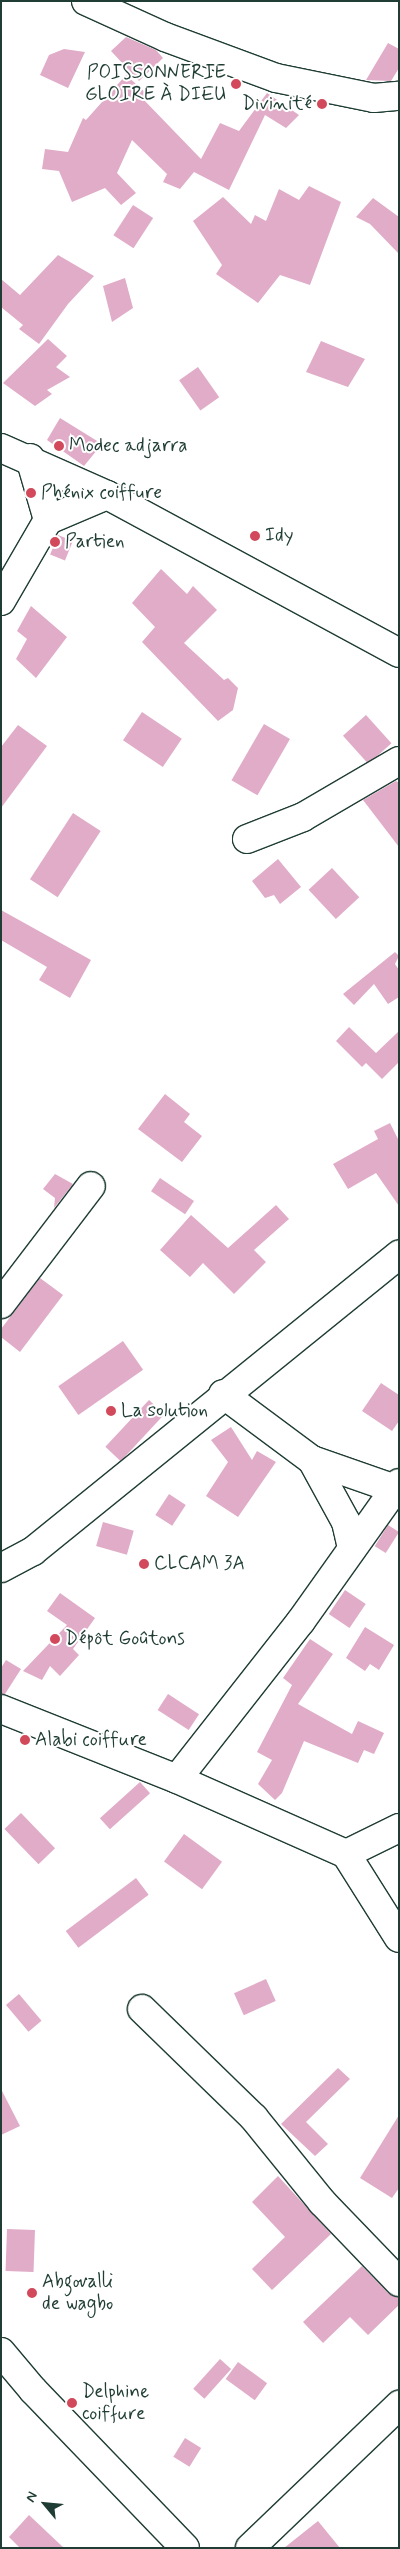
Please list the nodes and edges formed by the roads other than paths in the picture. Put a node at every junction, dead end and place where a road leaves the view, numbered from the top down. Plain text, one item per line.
1 (86, 1) edge
2 (399, 96) edge
3 (1, 448) edge
4 (30, 458) junction
5 (107, 495) junction
6 (48, 520) junction
7 (1, 601) edge
8 (399, 653) edge
9 (399, 761) edge
10 (247, 839) dead end
11 (91, 1186) dead end
12 (399, 1255) edge
13 (1, 1304) edge
14 (223, 1394) junction
15 (312, 1460) junction
16 (397, 1486) edge
17 (352, 1548) junction
18 (1, 1568) edge
19 (1, 1709) edge
20 (177, 1779) junction
21 (399, 1828) edge
22 (346, 1854) junction
23 (399, 1938) edge
24 (142, 2009) dead end
25 (399, 2282) edge
26 (1, 2352) edge
27 (399, 2405) edge
28 (185, 2548) edge
29 (250, 2548) edge

1 - 2 street
3 - 4 street
4 - 5 street
4 - 6 street
5 - 6 street
5 - 8 street
6 - 7 street
9 - 10 street
11 - 13 street
12 - 14 street
14 - 15 street
14 - 18 street
15 - 16 street
15 - 17 street
16 - 17 street
17 - 20 street
19 - 20 street
20 - 22 street
21 - 22 street
22 - 23 street
24 - 25 street
26 - 28 street
27 - 29 street

